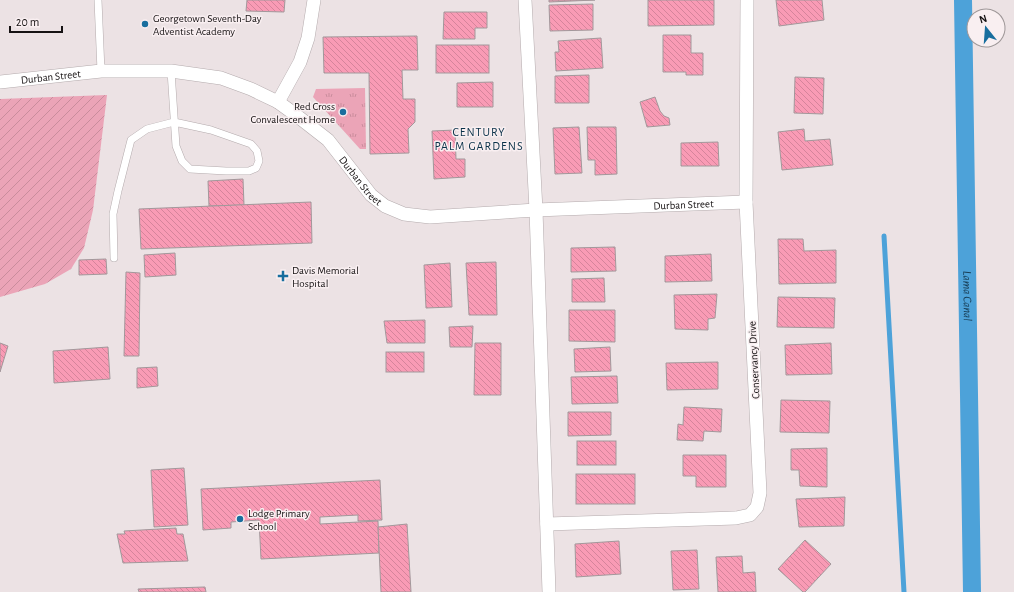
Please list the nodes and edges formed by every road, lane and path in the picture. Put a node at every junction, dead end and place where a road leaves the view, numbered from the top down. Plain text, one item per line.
1 (98, 0) edge
2 (314, 0) edge
3 (525, 0) edge
4 (747, 0) edge
5 (101, 71) junction
6 (170, 71) junction
7 (0, 82) edge
8 (278, 102) junction
9 (174, 122) junction
10 (746, 202) junction
11 (536, 210) junction
12 (114, 258) dead end
13 (547, 524) junction
14 (550, 592) edge

1 - 5 lane
2 - 8 street
3 - 11 street
4 - 10 street, Conservancy Drive
5 - 6 street, Durban Street
5 - 7 street, Durban Street
6 - 8 street, Durban Street
6 - 9 lane
8 - 11 street, Durban Street
9 - 9 lane
9 - 12 lane
10 - 11 street, Durban Street
10 - 13 street, Conservancy Drive
11 - 13 street
13 - 14 street

